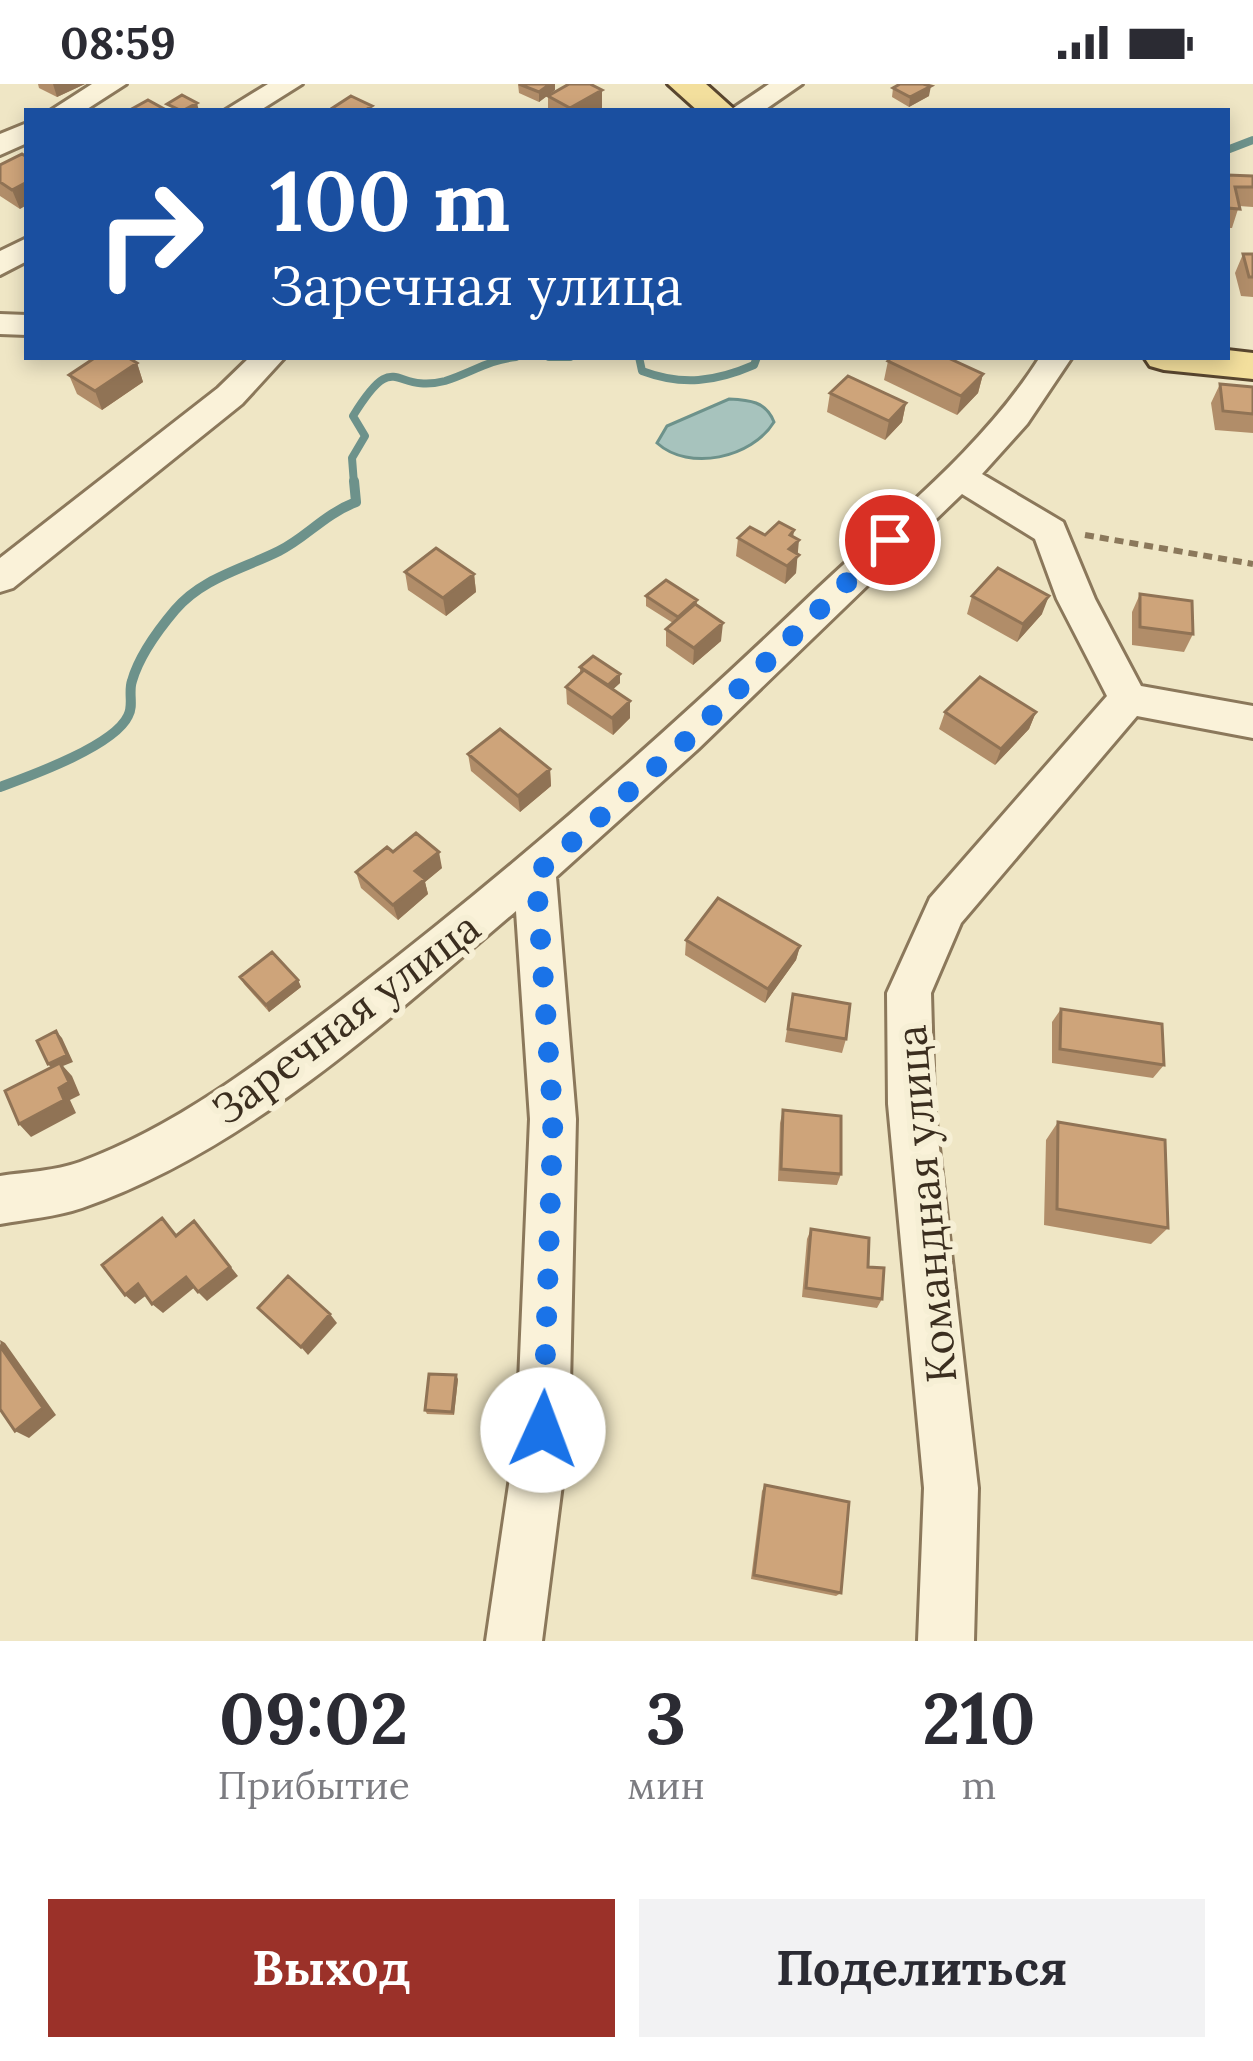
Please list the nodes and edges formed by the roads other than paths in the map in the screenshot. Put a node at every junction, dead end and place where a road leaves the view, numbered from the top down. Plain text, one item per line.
1 (112, 84) edge
2 (288, 84) edge
3 (686, 84) edge
4 (788, 85) edge
5 (69, 108) edge
6 (244, 108) edge
7 (715, 108) edge
8 (748, 108) edge
9 (266, 360) edge
10 (1054, 360) edge
11 (1194, 360) edge
12 (1253, 366) edge
13 (957, 475) junction
14 (0, 578) edge
15 (1128, 699) junction
16 (1253, 722) edge
17 (536, 874) junction
18 (0, 1200) edge
19 (514, 1641) edge
20 (946, 1641) edge

1 - 5 street
2 - 6 street
3 - 7 main road
4 - 8 street
9 - 14 street
10 - 13 street, Заречная улица
11 - 12 main road
13 - 15 street
13 - 17 street, Заречная улица
15 - 16 street
15 - 20 street, Командная улица
17 - 18 street, Заречная улица
17 - 19 street

